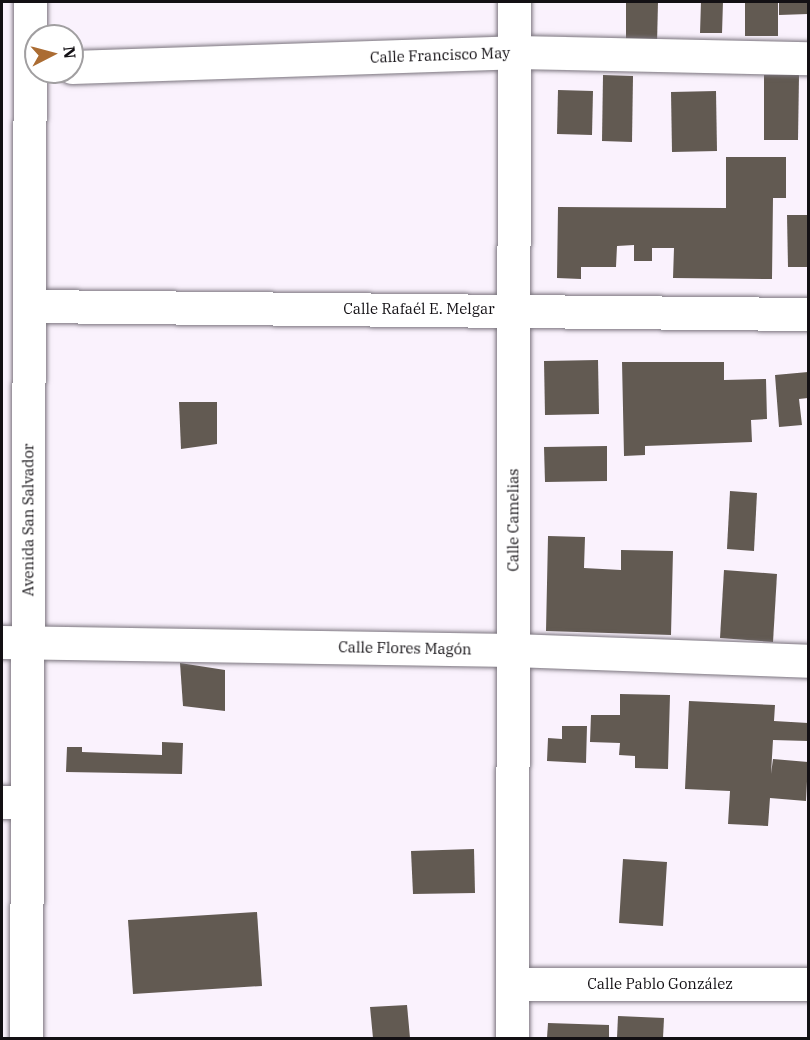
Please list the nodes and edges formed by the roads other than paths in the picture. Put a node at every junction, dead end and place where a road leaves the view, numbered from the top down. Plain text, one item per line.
1 (30, 2) edge
2 (514, 2) edge
3 (31, 24) edge
4 (515, 52) junction
5 (808, 58) edge
6 (84, 68) edge
7 (33, 84) edge
8 (29, 306) junction
9 (514, 309) junction
10 (808, 314) edge
11 (15, 642) edge
12 (513, 650) junction
13 (808, 661) edge
14 (14, 802) edge
15 (512, 984) junction
16 (808, 984) edge
17 (26, 1038) edge
18 (512, 1038) edge

1 - 3 street, Avenida San Salvador
2 - 4 street, Calle Camelias
4 - 5 street, Calle Francisco May
4 - 6 street, Calle Francisco May
4 - 9 street, Calle Camelias
7 - 8 street, Avenida San Salvador
8 - 9 street, Calle Rafaél E. Melgar
8 - 11 street, Avenida San Salvador
9 - 10 street, Calle Rafaél E. Melgar
9 - 12 street, Calle Camelias
11 - 12 street, Calle Flores Magón
11 - 14 street, Avenida San Salvador
12 - 13 street, Calle Flores Magón
12 - 15 street, Calle Camelias
14 - 17 street, Avenida San Salvador
15 - 16 street, Calle Pablo González
15 - 18 street, Calle Camelias

